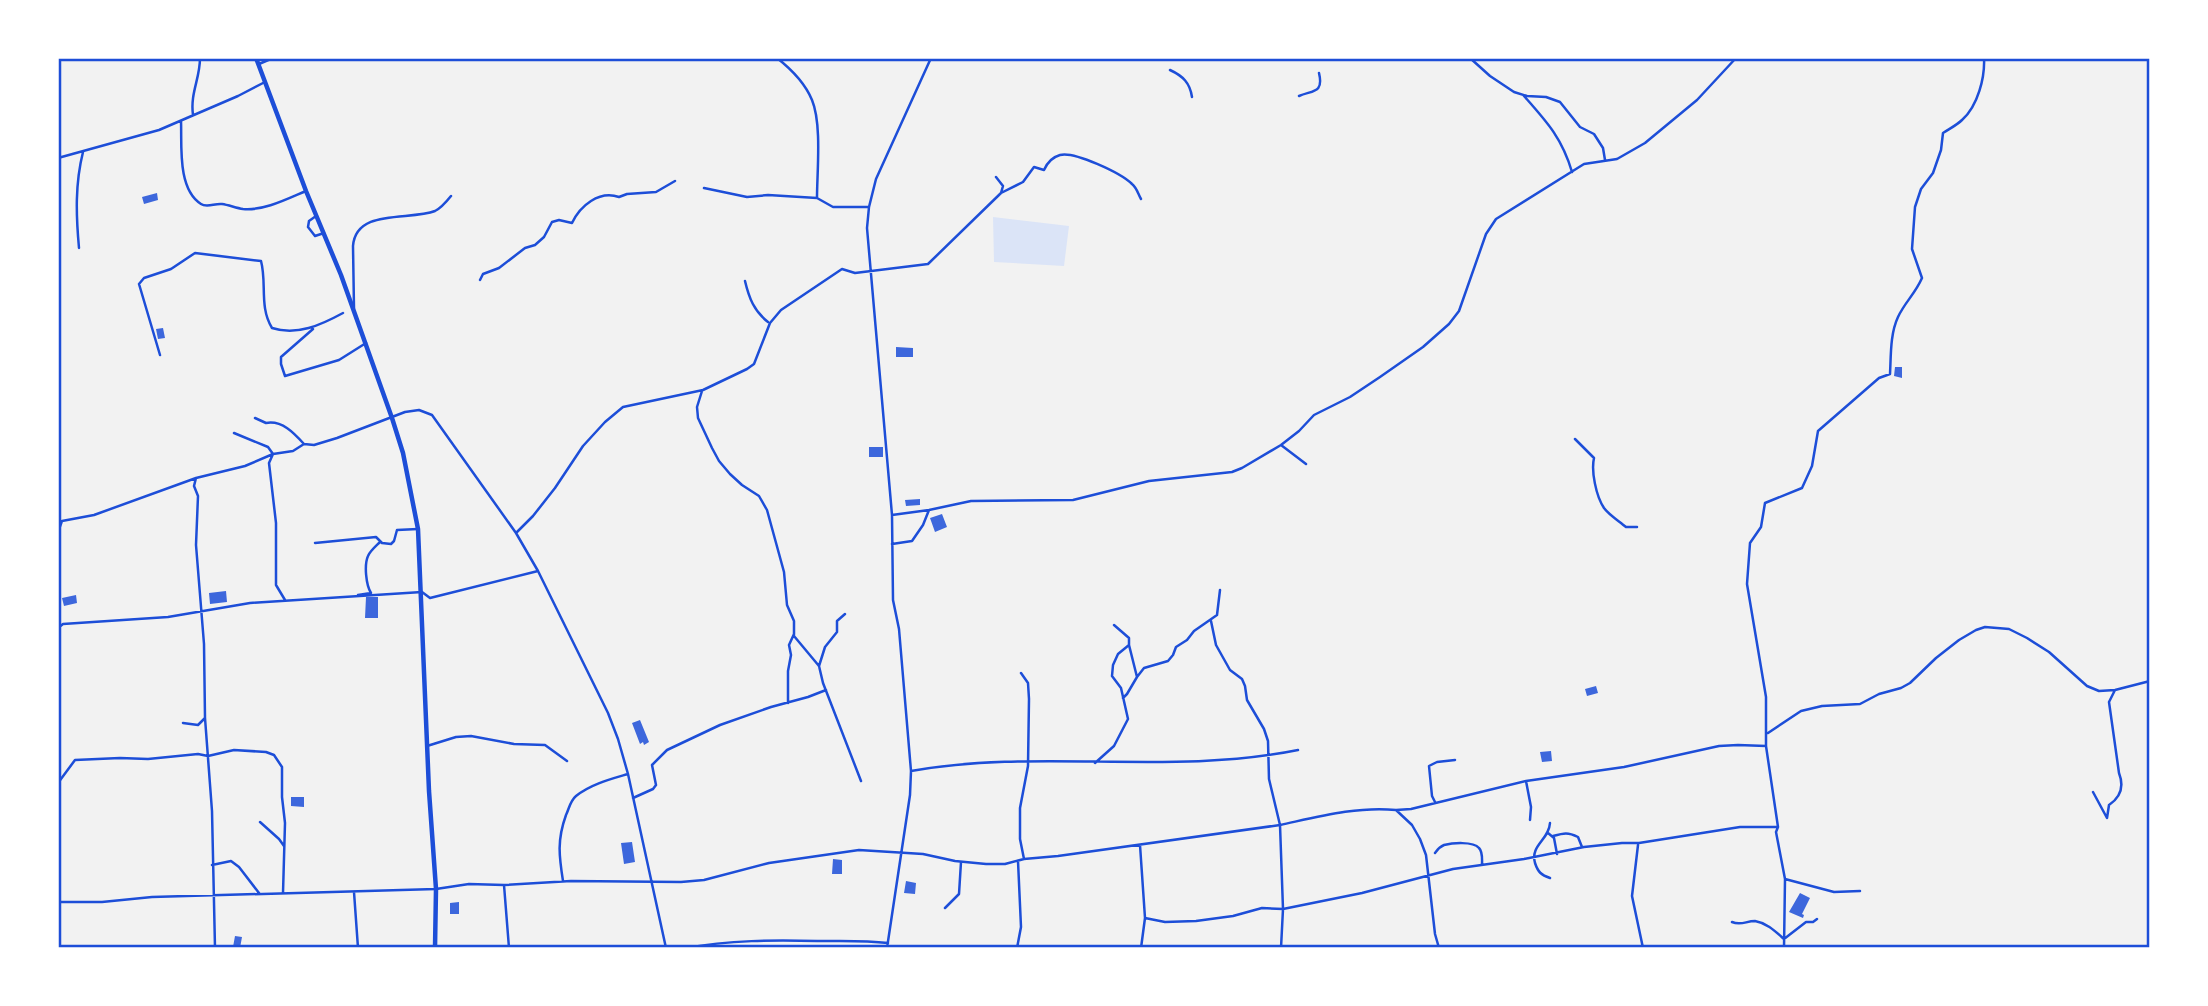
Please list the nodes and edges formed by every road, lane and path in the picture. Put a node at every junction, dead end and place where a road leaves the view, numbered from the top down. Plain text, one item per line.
1 (200, 58) edge
2 (256, 58) edge
3 (273, 58) edge
4 (777, 58) edge
5 (931, 58) edge
6 (1470, 58) edge
7 (1736, 58) edge
8 (1984, 58) edge
9 (259, 64) junction
10 (1170, 70) dead end
11 (1319, 73) dead end
12 (265, 82) junction
13 (1522, 95) junction
14 (1299, 96) dead end
15 (1192, 97) dead end
16 (193, 115) junction
17 (181, 121) junction
18 (82, 152) junction
19 (58, 158) edge
20 (1605, 160) junction
21 (1572, 172) junction
22 (996, 177) dead end
23 (675, 181) dead end
24 (704, 188) dead end
25 (306, 191) junction
26 (1002, 193) junction
27 (451, 196) dead end
28 (817, 198) junction
29 (1141, 199) dead end
30 (869, 207) junction
31 (317, 216) junction
32 (324, 233) junction
33 (79, 248) dead end
34 (872, 271) junction
35 (480, 280) dead end
36 (745, 281) dead end
37 (354, 311) junction
38 (343, 313) dead end
39 (770, 323) junction
40 (316, 327) junction
41 (366, 343) junction
42 (160, 355) dead end
43 (702, 390) junction
44 (256, 418) dead end
45 (392, 418) junction
46 (234, 433) dead end
47 (1575, 439) dead end
48 (304, 444) junction
49 (1281, 445) junction
50 (272, 454) junction
51 (1307, 464) dead end
52 (196, 478) junction
53 (929, 510) junction
54 (892, 515) junction
55 (1637, 527) dead end
56 (418, 529) junction
57 (58, 532) edge
58 (516, 533) junction
59 (380, 541) junction
60 (315, 543) dead end
61 (892, 544) junction
62 (538, 571) junction
63 (1220, 590) dead end
64 (422, 593) junction
65 (352, 596) junction
66 (270, 601) junction
67 (200, 612) junction
68 (845, 614) dead end
69 (1211, 621) junction
70 (1114, 625) dead end
71 (58, 628) edge
72 (794, 634) junction
73 (1129, 645) junction
74 (819, 666) junction
75 (1021, 673) dead end
76 (1137, 677) junction
77 (2150, 681) edge
78 (826, 690) junction
79 (2115, 690) junction
80 (1122, 698) junction
81 (788, 703) junction
82 (205, 718) junction
83 (183, 723) dead end
84 (1767, 745) junction
85 (427, 746) junction
86 (1298, 750) dead end
87 (208, 756) junction
88 (1267, 756) junction
89 (1455, 760) dead end
90 (567, 761) dead end
91 (1028, 762) junction
92 (1095, 763) junction
93 (911, 771) junction
94 (628, 774) junction
95 (861, 781) dead end
96 (1526, 781) junction
97 (58, 783) edge
98 (2093, 792) dead end
99 (633, 798) junction
100 (1435, 802) junction
101 (1396, 810) junction
102 (1530, 820) dead end
103 (260, 822) dead end
104 (1550, 823) dead end
105 (1280, 825) junction
106 (1778, 827) junction
107 (1548, 833) junction
108 (1553, 836) junction
109 (1639, 843) junction
110 (1140, 845) junction
111 (284, 846) junction
112 (1582, 847) junction
113 (900, 853) junction
114 (1435, 853) dead end
115 (1558, 854) junction
116 (1533, 858) junction
117 (1024, 859) junction
118 (961, 862) junction
119 (1018, 862) junction
120 (212, 865) junction
121 (1482, 865) junction
122 (1428, 877) junction
123 (1550, 878) dead end
124 (1785, 878) junction
125 (563, 881) junction
126 (650, 881) junction
127 (504, 885) junction
128 (436, 889) junction
129 (354, 891) junction
130 (1860, 891) dead end
131 (283, 893) junction
132 (260, 894) junction
133 (212, 896) junction
134 (58, 902) edge
135 (945, 908) dead end
136 (1283, 909) junction
137 (1145, 918) junction
138 (1817, 919) dead end
139 (1732, 922) dead end
140 (1784, 939) junction
141 (888, 943) junction
142 (215, 948) edge
143 (358, 948) edge
144 (435, 948) edge
145 (509, 948) edge
146 (666, 948) edge
147 (686, 948) edge
148 (887, 948) edge
149 (1017, 948) edge
150 (1142, 948) edge
151 (1281, 948) edge
152 (1439, 948) edge
153 (1643, 948) edge
154 (1784, 948) edge

1 - 16 street
2 - 9 highway
3 - 9 street
4 - 28 street
5 - 30 street
6 - 13 street
7 - 20 street
8 - 84 street
9 - 12 highway
10 - 15 street
11 - 14 street
12 - 16 street
12 - 25 highway
13 - 20 street
13 - 21 street
16 - 17 street
17 - 18 street
17 - 25 street
18 - 19 street
18 - 33 street
20 - 21 street
21 - 49 street
22 - 26 street
23 - 35 street
24 - 28 street
25 - 31 highway
26 - 29 street
26 - 34 street
27 - 37 street
28 - 30 street
30 - 34 street
31 - 32 highway
31 - 32 street
32 - 37 highway
34 - 39 street
34 - 54 street
36 - 39 street
37 - 41 highway
38 - 40 street
39 - 43 street
40 - 41 street
40 - 42 street
41 - 45 highway
43 - 58 street
43 - 72 street
44 - 48 street
45 - 48 street
45 - 56 highway
45 - 58 street
46 - 50 street
47 - 55 street
48 - 50 street
49 - 51 street
49 - 53 street
50 - 52 street
50 - 66 street
52 - 57 street
52 - 67 street
53 - 54 street
53 - 61 street
54 - 61 street
56 - 59 street
56 - 64 highway
58 - 62 street
59 - 60 street
59 - 65 street
61 - 93 street
62 - 64 street
62 - 94 street
63 - 69 street
64 - 65 street
64 - 85 highway
65 - 66 street
66 - 67 street
67 - 71 street
67 - 82 street
68 - 74 street
69 - 76 street
69 - 88 street
70 - 73 street
72 - 74 street
72 - 81 street
73 - 76 street
73 - 80 street
74 - 78 street
75 - 91 street
76 - 80 street
77 - 79 street
78 - 81 street
78 - 95 street
79 - 84 street
79 - 98 street
80 - 92 street
81 - 99 street
82 - 83 street
82 - 87 street
84 - 96 street
84 - 106 street
85 - 90 street
85 - 128 highway
86 - 88 street
87 - 97 street
87 - 111 street
87 - 120 street
88 - 92 street
88 - 105 street
89 - 100 street
91 - 92 street
91 - 93 street
91 - 117 street
93 - 113 street
94 - 99 street
94 - 125 street
96 - 100 street
96 - 102 street
99 - 126 street
100 - 101 street
101 - 105 street
101 - 122 street
103 - 111 street
104 - 107 street
105 - 110 street
105 - 136 street
106 - 109 street
106 - 124 street
107 - 108 street
107 - 116 street
108 - 112 street
108 - 115 street
109 - 112 street
109 - 153 street
110 - 117 street
110 - 137 street
111 - 131 street
112 - 115 street
113 - 118 street
113 - 126 street
113 - 141 street
114 - 121 street
115 - 116 street
116 - 121 street
116 - 123 street
117 - 119 street
118 - 119 street
118 - 135 street
119 - 149 street
120 - 132 street
120 - 133 street
121 - 122 street
122 - 136 street
122 - 152 street
124 - 130 street
124 - 140 street
125 - 126 street
125 - 127 street
126 - 146 street
127 - 128 street
127 - 145 street
128 - 129 street
128 - 144 highway
129 - 131 street
129 - 143 street
131 - 132 street
132 - 133 street
133 - 134 street
133 - 142 street
136 - 137 street
136 - 151 street
137 - 150 street
138 - 140 street
139 - 140 street
140 - 154 street
141 - 147 street
141 - 148 street

